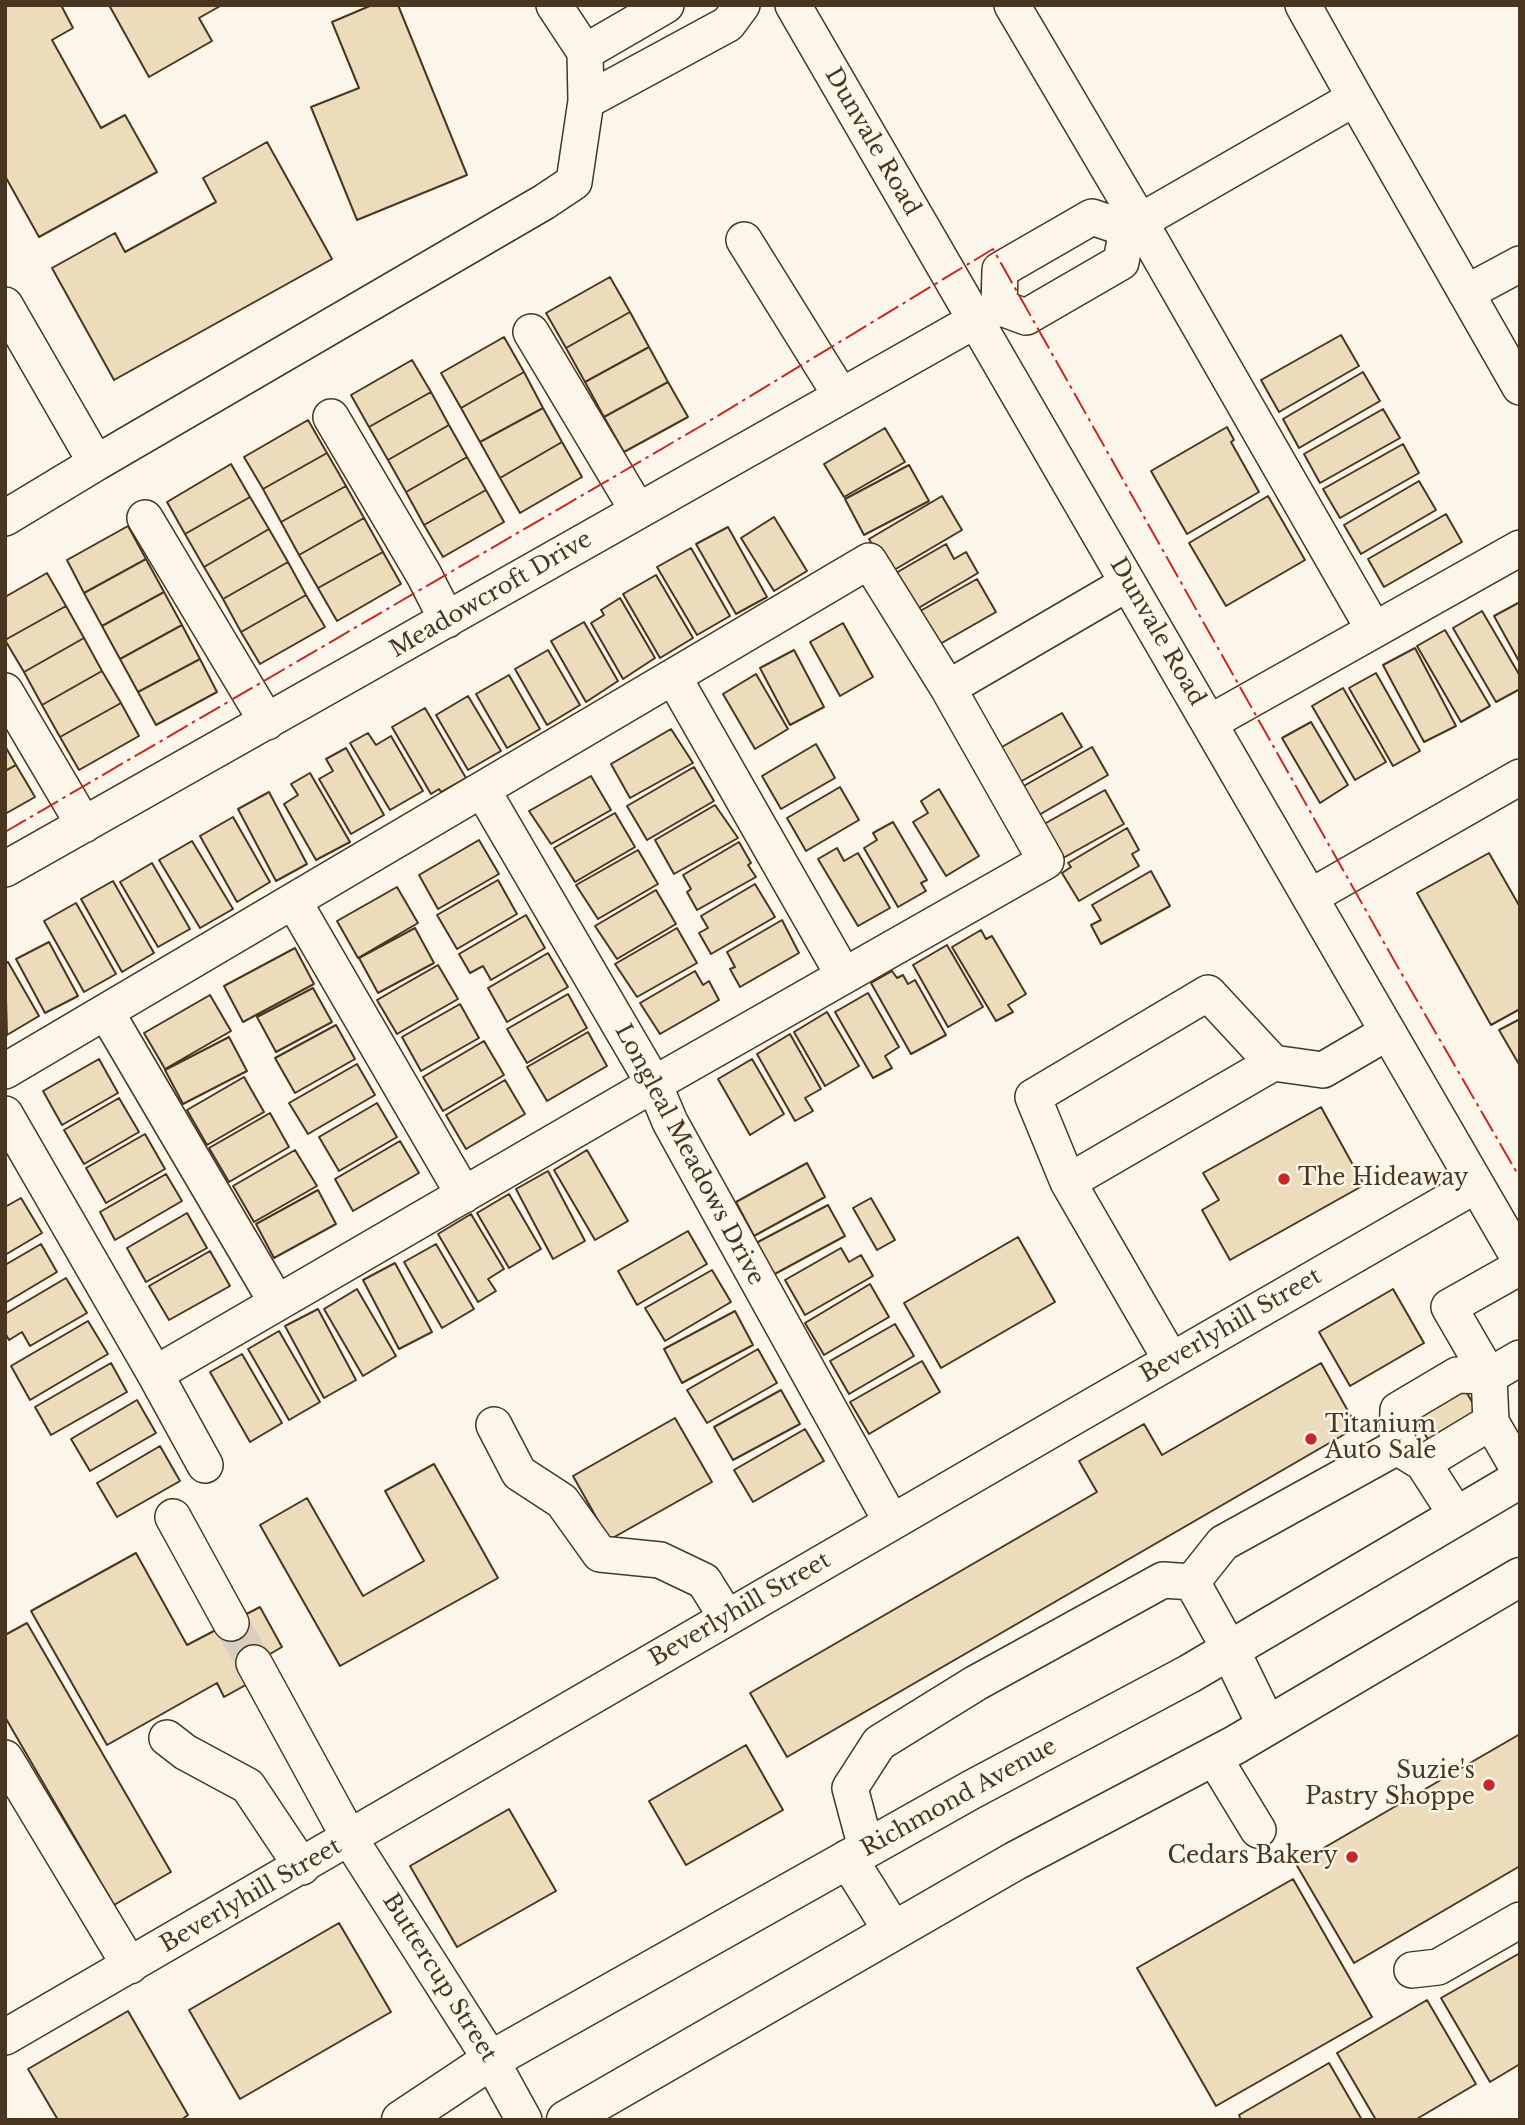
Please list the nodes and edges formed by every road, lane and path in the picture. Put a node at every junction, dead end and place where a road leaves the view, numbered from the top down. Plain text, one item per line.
1 (554, 5) edge
2 (666, 5) edge
3 (742, 5) edge
4 (793, 5) edge
5 (1012, 5) edge
6 (1303, 5) edge
7 (585, 52) junction
8 (1355, 98) junction
9 (586, 101) junction
10 (1133, 226) junction
11 (744, 240) dead end
12 (1520, 264) edge
13 (1466, 293) junction
14 (5, 305) edge
15 (987, 313) junction
16 (531, 332) dead end
17 (1520, 387) edge
18 (841, 396) junction
19 (331, 417) dead end
20 (96, 463) junction
21 (638, 511) junction
22 (5, 518) edge
23 (145, 518) dead end
24 (1520, 548) edge
25 (1128, 583) junction
26 (447, 620) junction
27 (1374, 630) junction
28 (674, 678) junction
29 (948, 688) junction
30 (5, 691) edge
31 (267, 722) junction
32 (1209, 723) junction
33 (1520, 777) edge
34 (483, 791) junction
35 (84, 825) junction
36 (5, 869) edge
37 (1310, 897) junction
38 (294, 901) junction
39 (844, 976) junction
40 (106, 1012) junction
41 (1388, 1032) junction
42 (1273, 1063) junction
43 (5, 1071) edge
44 (653, 1084) junction
45 (5, 1114) edge
46 (1068, 1182) junction
47 (1476, 1185) junction
48 (464, 1195) junction
49 (1520, 1260) edge
50 (1520, 1267) edge
51 (277, 1303) junction
52 (1520, 1358) edge
53 (1171, 1360) junction
54 (155, 1374) junction
55 (1489, 1376) junction
56 (1491, 1422) junction
57 (494, 1425) dead end
58 (1410, 1455) junction
59 (205, 1465) dead end
60 (1520, 1472) edge
61 (1520, 1479) edge
62 (1457, 1516) junction
63 (173, 1517) dead end
64 (891, 1521) junction
65 (1520, 1577) edge
66 (1192, 1582) junction
67 (727, 1618) junction
68 (231, 1623) tunnel mouth
69 (1230, 1650) junction
70 (254, 1663) tunnel mouth
71 (1267, 1726) junction
72 (167, 1738) dead end
73 (1213, 1756) junction
74 (5, 1758) edge
75 (1258, 1830) dead end
76 (350, 1839) junction
77 (857, 1854) junction
78 (302, 1867) junction
79 (1520, 1920) edge
80 (893, 1931) junction
81 (130, 1966) junction
82 (1412, 1970) dead end
83 (5, 2037) edge
84 (491, 2060) junction
85 (401, 2120) edge
86 (524, 2120) edge
87 (566, 2120) edge

1 - 7 street
2 - 7 street
3 - 9 street
4 - 15 street, Dunvale Road
5 - 10 street
6 - 8 street
7 - 9 street
8 - 10 street
8 - 13 street
9 - 20 street
10 - 15 street
10 - 15 street
10 - 27 street
11 - 18 street
12 - 13 street
13 - 17 street
14 - 20 street
15 - 18 street, Meadowcroft Drive
15 - 25 street, Dunvale Road
16 - 21 street
18 - 21 street, Meadowcroft Drive
19 - 26 street
20 - 22 street
21 - 26 street, Meadowcroft Drive
23 - 31 street
24 - 27 street
25 - 29 street
25 - 32 street, Dunvale Road
26 - 31 street, Meadowcroft Drive
27 - 32 street
28 - 29 street
28 - 34 street
28 - 39 street
29 - 39 street
30 - 35 street
31 - 35 street, Meadowcroft Drive
32 - 37 street, Dunvale Road
33 - 37 street
34 - 38 street
34 - 44 street, Longleal Meadows Drive
35 - 36 street, Meadowcroft Drive
37 - 41 street, Dunvale Road
38 - 40 street
38 - 48 street
39 - 44 street
40 - 43 street
40 - 51 street
41 - 42 street
41 - 47 street, Dunvale Road
42 - 46 street
42 - 46 street
44 - 48 street
44 - 64 street, Longleal Meadows Drive
45 - 54 street
46 - 53 street
47 - 49 street, Dunvale Road
47 - 53 street, Beverlyhill Street
48 - 51 street
50 - 55 street
51 - 54 street
52 - 55 street
53 - 64 street, Beverlyhill Street
54 - 59 street
55 - 56 street
55 - 58 street
56 - 58 street
56 - 60 street
57 - 67 street
58 - 62 street
58 - 66 street
61 - 62 main road, Richmond Avenue
62 - 69 main road, Richmond Avenue
63 - 68 street
64 - 67 street, Beverlyhill Street
65 - 71 main road
66 - 69 street
66 - 77 street
67 - 76 street, Beverlyhill Street
69 - 71 main road
69 - 77 main road, Richmond Avenue
70 - 76 street, Buttercup Street
71 - 73 main road
72 - 78 street
73 - 75 street
73 - 80 main road
74 - 81 street
76 - 78 street, Beverlyhill Street
76 - 84 street, Buttercup Street
77 - 80 main road
77 - 84 main road, Richmond Avenue
78 - 81 street, Beverlyhill Street
79 - 82 street
80 - 87 main road
81 - 83 street, Beverlyhill Street
84 - 85 main road, Richmond Avenue
84 - 86 street, Buttercup Street

